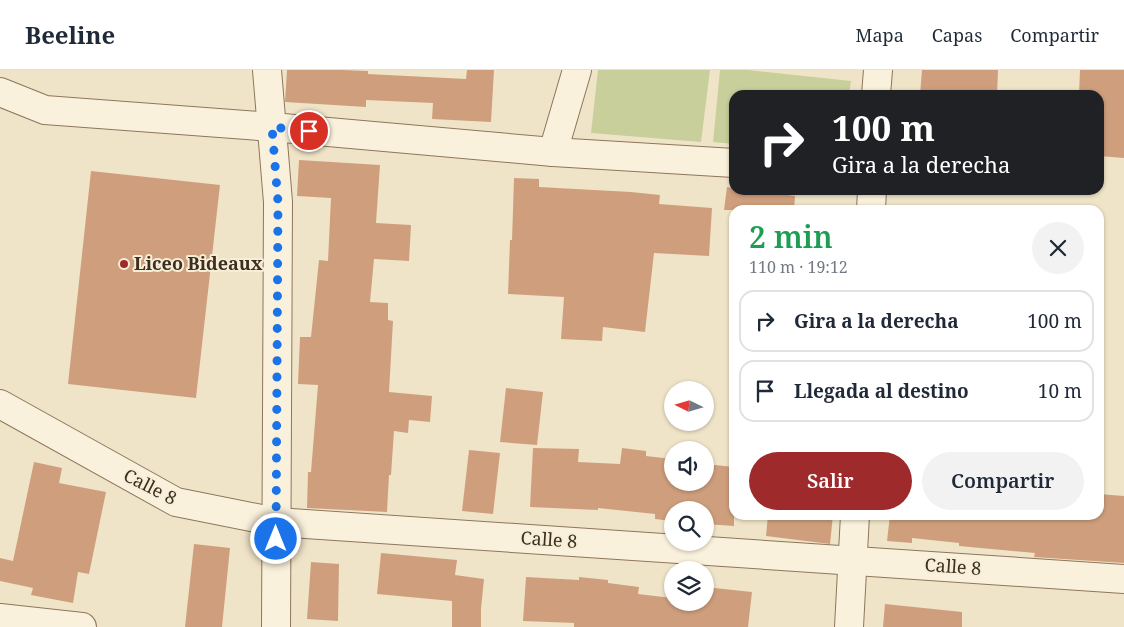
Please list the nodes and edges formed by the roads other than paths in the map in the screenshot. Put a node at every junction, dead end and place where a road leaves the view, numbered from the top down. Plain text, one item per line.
1 (267, 70) edge
2 (577, 70) edge
3 (878, 70) edge
4 (876, 90) edge
5 (0, 92) edge
6 (272, 127) junction
7 (553, 152) junction
8 (729, 163) edge
9 (0, 404) edge
10 (856, 520) edge
11 (276, 522) junction
12 (853, 561) junction
13 (1124, 579) edge
14 (0, 618) edge
15 (82, 627) edge
16 (276, 627) edge
17 (849, 627) edge

1 - 6 street
2 - 7 street
3 - 4 street
5 - 6 street
6 - 7 street
6 - 11 street
7 - 8 street
9 - 11 street, Calle 8
10 - 12 street
11 - 12 street, Calle 8
11 - 16 street
12 - 13 street, Calle 8
12 - 17 street
14 - 15 street

